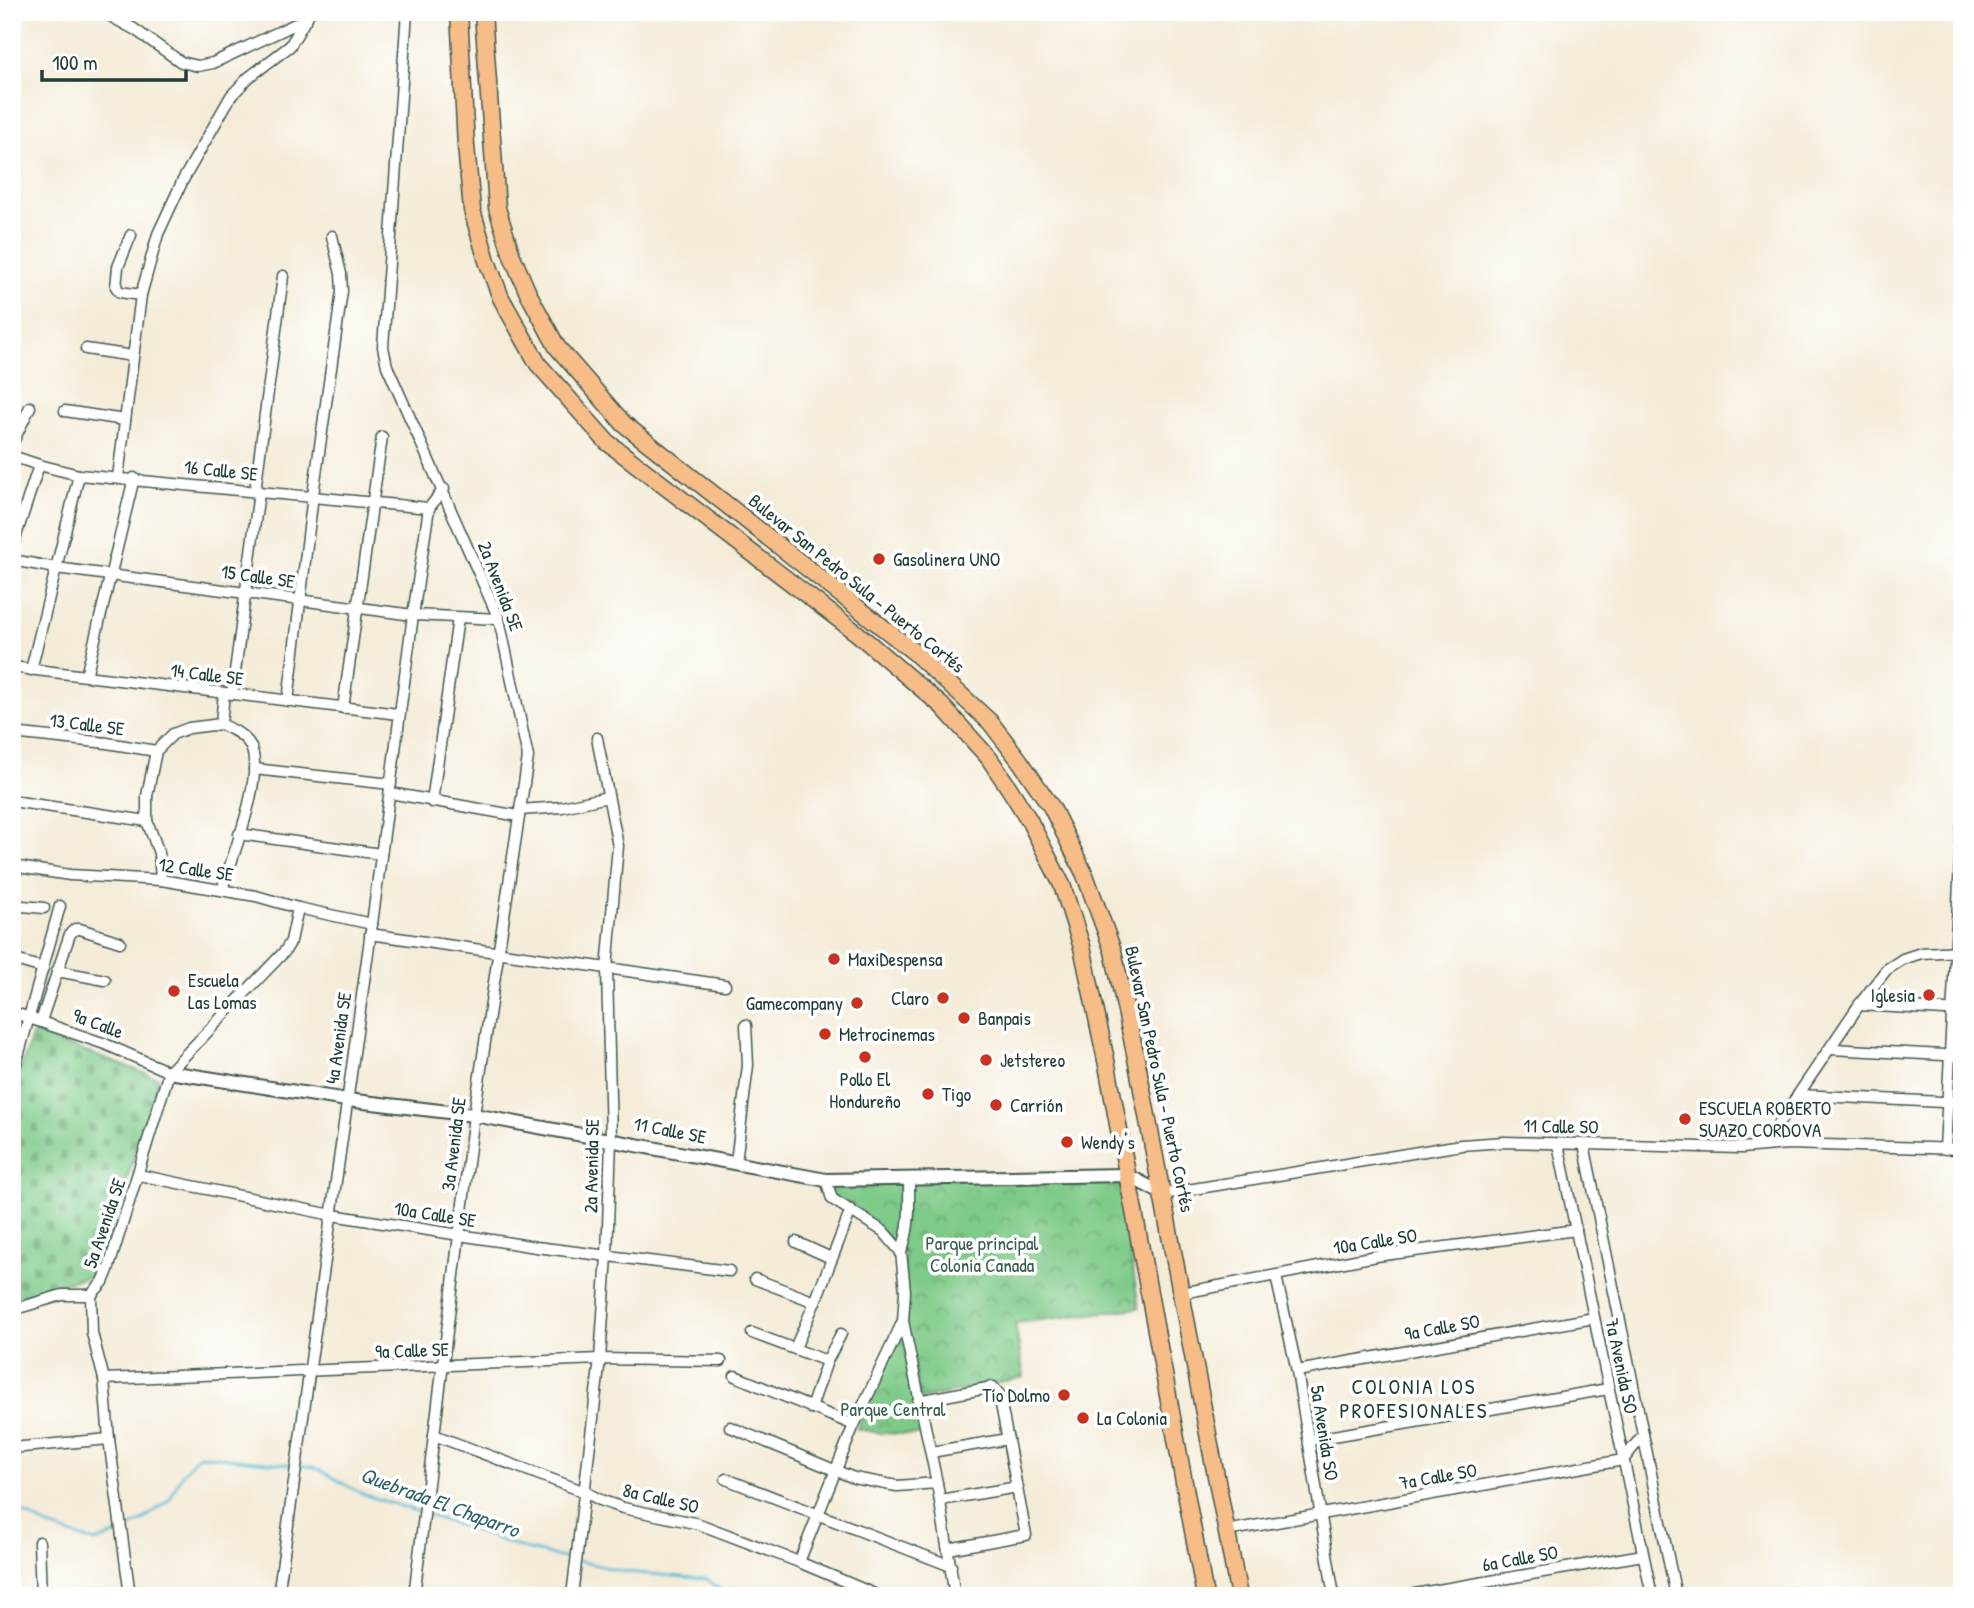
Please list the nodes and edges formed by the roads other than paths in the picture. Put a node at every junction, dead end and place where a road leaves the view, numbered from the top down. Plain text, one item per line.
1 (103, 12) edge
2 (407, 12) edge
3 (459, 12) edge
4 (483, 12) edge
5 (309, 16) edge
6 (131, 235) dead end
7 (332, 236) dead end
8 (283, 276) dead end
9 (141, 295) junction
10 (86, 349) dead end
11 (133, 356) junction
12 (30, 407) dead end
13 (65, 411) dead end
14 (125, 420) junction
15 (382, 437) dead end
16 (12, 444) edge
17 (12, 456) edge
18 (39, 465) junction
19 (79, 475) junction
20 (118, 477) junction
21 (134, 478) junction
22 (443, 489) junction
23 (257, 491) junction
24 (313, 495) junction
25 (374, 503) junction
26 (429, 508) junction
27 (12, 548) edge
28 (12, 560) edge
29 (56, 568) junction
30 (111, 573) junction
31 (246, 592) junction
32 (302, 599) junction
33 (357, 607) junction
34 (413, 615) junction
35 (458, 618) junction
36 (499, 619) junction
37 (12, 667) edge
38 (32, 670) junction
39 (86, 676) junction
40 (228, 694) junction
41 (517, 699) joint
42 (288, 701) junction
43 (343, 708) junction
44 (398, 715) junction
45 (221, 724) junction
46 (12, 733) edge
47 (597, 738) dead end
48 (156, 751) junction
49 (254, 769) junction
50 (390, 788) junction
51 (608, 797) junction
52 (12, 801) edge
53 (432, 802) junction
54 (520, 813) junction
55 (147, 821) junction
56 (1962, 825) edge
57 (239, 834) junction
58 (381, 854) junction
59 (1961, 858) edge
60 (12, 866) edge
61 (161, 880) junction
62 (222, 890) junction
63 (1959, 904) edge
64 (12, 905) edge
65 (60, 906) dead end
66 (44, 908) dead end
67 (298, 908) junction
68 (371, 929) junction
69 (120, 942) dead end
70 (1958, 951) edge
71 (498, 952) junction
72 (12, 959) edge
73 (43, 968) junction
74 (607, 969) junction
75 (57, 971) junction
76 (105, 980) dead end
77 (725, 985) dead end
78 (1859, 1005) junction
79 (1957, 1011) edge
80 (12, 1012) edge
81 (28, 1017) junction
82 (41, 1021) junction
83 (746, 1025) dead end
84 (1831, 1049) junction
85 (1950, 1055) junction
86 (1962, 1056) edge
87 (169, 1072) junction
88 (12, 1078) edge
89 (1800, 1095) junction
90 (347, 1100) junction
91 (1947, 1103) junction
92 (1962, 1103) edge
93 (474, 1115) junction
94 (611, 1139) junction
95 (1558, 1144) junction
96 (1584, 1144) junction
97 (1764, 1145) junction
98 (1945, 1149) junction
99 (1962, 1149) edge
100 (736, 1162) junction
101 (139, 1175) junction
102 (1127, 1175) junction
103 (909, 1179) junction
104 (826, 1180) junction
105 (1163, 1194) junction
106 (851, 1210) junction
107 (332, 1215) junction
108 (1576, 1230) junction
109 (459, 1236) junction
110 (796, 1242) dead end
111 (901, 1252) junction
112 (607, 1255) junction
113 (831, 1258) junction
114 (729, 1271) dead end
115 (1276, 1276) junction
116 (755, 1279) dead end
117 (1182, 1293) junction
118 (91, 1295) junction
119 (815, 1301) junction
120 (12, 1310) edge
121 (1594, 1318) junction
122 (902, 1321) junction
123 (752, 1333) dead end
124 (841, 1334) dead end
125 (795, 1348) junction
126 (600, 1359) junction
127 (721, 1361) dead end
128 (827, 1361) junction
129 (443, 1367) junction
130 (310, 1371) junction
131 (1297, 1371) junction
132 (735, 1376) dead end
133 (104, 1379) junction
134 (1608, 1389) junction
135 (918, 1401) junction
136 (811, 1408) junction
137 (854, 1425) junction
138 (730, 1427) dead end
139 (434, 1434) junction
140 (1643, 1435) junction
141 (109, 1439) junction
142 (1008, 1439) junction
143 (1310, 1440) junction
144 (12, 1448) edge
145 (931, 1452) junction
146 (1623, 1460) junction
147 (836, 1471) junction
148 (726, 1479) dead end
149 (937, 1483) junction
150 (1018, 1487) junction
151 (585, 1492) junction
152 (940, 1500) junction
153 (1320, 1514) junction
154 (817, 1515) junction
155 (1226, 1531) junction
156 (40, 1542) dead end
157 (948, 1549) junction
158 (1643, 1555) junction
159 (799, 1562) junction
160 (951, 1566) junction
161 (864, 1593) edge
162 (41, 1596) edge
163 (130, 1596) edge
164 (278, 1596) edge
165 (414, 1596) edge
166 (572, 1596) edge
167 (879, 1596) edge
168 (955, 1596) edge
169 (1205, 1596) edge
170 (1239, 1596) edge
171 (1334, 1596) edge
172 (1403, 1596) edge
173 (1651, 1596) edge
174 (1676, 1596) edge

1 - 5 street
2 - 22 street, 2a Avenida SE
3 - 102 highway, Bulevar San Pedro Sula - Puerto Cortés
4 - 105 highway, Bulevar San Pedro Sula - Puerto Cortés
5 - 9 street
6 - 9 street
7 - 24 street
8 - 23 street
9 - 11 street
10 - 11 street
11 - 14 street
12 - 16 street
13 - 14 street
14 - 20 street
15 - 25 street
17 - 18 street, 16 Calle SE
18 - 19 street, 16 Calle SE
18 - 27 street
19 - 20 street, 16 Calle SE
19 - 29 street
20 - 21 street, 16 Calle SE
21 - 23 street, 16 Calle SE
21 - 30 street
22 - 26 street, 4a Avenida SE
22 - 36 street, 2a Avenida SE
23 - 24 street, 16 Calle SE
23 - 31 street
24 - 25 street, 16 Calle SE
24 - 32 street
25 - 26 street, 16 Calle SE
25 - 33 street
26 - 34 street, 4a Avenida SE
28 - 29 street, 15 Calle SE
29 - 30 street, 15 Calle SE
29 - 38 street
30 - 31 street, 15 Calle SE
30 - 39 street
31 - 32 street, 15 Calle SE
31 - 40 street
32 - 33 street, 15 Calle SE
32 - 42 street
33 - 34 street, 15 Calle SE
33 - 43 street
34 - 35 street, 15 Calle SE
34 - 44 street, 4a Avenida SE
35 - 36 street, 15 Calle SE
35 - 53 street
36 - 41 street, 2a Avenida SE
37 - 38 street, 14 Calle SE
38 - 39 street, 14 Calle SE
39 - 40 street, 14 Calle SE
40 - 42 street, 14 Calle SE
40 - 45 street
41 - 54 street, 3a Avenida SE
42 - 43 street, 14 Calle SE
43 - 44 street, 14 Calle SE
44 - 50 street, 4a Avenida SE
45 - 48 street
45 - 49 street
46 - 48 street, 13 Calle SE
47 - 51 street, 2a Avenida SE
48 - 55 street
49 - 50 street
49 - 57 street
50 - 53 street
50 - 58 street, 4a Avenida SE
51 - 54 street
51 - 74 street, 2a Avenida SE
52 - 55 street
53 - 54 street
54 - 71 street, 3a Avenida SE
55 - 61 street
56 - 59 street
57 - 58 street
57 - 62 street
58 - 68 street, 4a Avenida SE
59 - 63 street
60 - 61 street, 12 Calle SE
61 - 62 street, 12 Calle SE
62 - 67 street, 12 Calle SE
63 - 70 street
64 - 66 street
65 - 73 street
67 - 68 street, 12 Calle SE
67 - 87 street, 5a Avenida SE
68 - 71 street, 12 Calle SE
68 - 90 street, 4a Avenida SE
69 - 75 street
70 - 78 street
70 - 79 street
71 - 74 street, 12 Calle SE
71 - 93 street, 3a Avenida SE
72 - 73 street
73 - 81 street
74 - 77 street, 12 Calle SE
74 - 94 street, 2a Avenida SE
75 - 76 street
75 - 82 street
78 - 79 street
78 - 84 street
79 - 85 street
80 - 81 street, 9a Calle
81 - 82 street, 9a Calle
81 - 88 street
82 - 87 street, 9a Calle
83 - 100 street
84 - 85 street
84 - 89 street
85 - 86 street
85 - 91 street
87 - 90 street, 11 Calle SE
87 - 101 street, 5a Avenida SE
89 - 91 street
89 - 97 street
90 - 93 street, 11 Calle SE
90 - 107 street, 4a Avenida SE
91 - 92 street
91 - 98 street
93 - 94 street, 11 Calle SE
93 - 109 street, 3a Avenida SE
94 - 100 street, 11 Calle SE
94 - 112 street, 2a Avenida SE
95 - 96 street, 11 Calle SO
95 - 105 street, 11 Calle SO
95 - 108 street, 7a Avenida SO
96 - 97 street, 11 Calle SO
96 - 140 street, 7a Avenida SO
97 - 98 street, 11 Calle SO
98 - 99 street, 11 Calle SO
100 - 104 street, 11 Calle SE
101 - 107 street, 10a Calle SE
101 - 118 street, 5a Avenida SE
102 - 103 street, 11 Calle SE
102 - 105 street, 11 Calle SE
102 - 169 highway, Bulevar San Pedro Sula - Puerto Cortés
103 - 104 street, 11 Calle SE
103 - 111 street
104 - 106 street
105 - 117 highway, Bulevar San Pedro Sula - Puerto Cortés
106 - 111 street
106 - 113 street
107 - 109 street, 10a Calle SE
107 - 130 street, 4a Avenida SE
108 - 115 street, 10a Calle SO
108 - 121 street, 7a Avenida SO
109 - 112 street, 10a Calle SE
109 - 129 street, 3a Avenida SE
110 - 113 street
111 - 122 street
112 - 114 street, 10a Calle SE
112 - 126 street, 2a Avenida SE
113 - 119 street
115 - 117 street, 10a Calle SO
115 - 131 street, 5a Avenida SO
116 - 119 street
117 - 155 highway, Bulevar San Pedro Sula - Puerto Cortés
118 - 120 street
118 - 133 street, 5a Avenida SE
119 - 125 street
121 - 131 street, 9a Calle SO
121 - 134 street, 7a Avenida SO
122 - 135 street
122 - 137 street
123 - 125 street
124 - 128 street
125 - 128 street
126 - 127 street, 9a Calle SE
126 - 129 street, 9a Calle SE
126 - 151 street, 2a Avenida SE
128 - 136 street
129 - 130 street, 9a Calle SE
129 - 139 street, 3a Avenida SE
130 - 133 street, 9a Calle SE
130 - 164 street, 4a Avenida SE
131 - 143 street, 5a Avenida SO
132 - 136 street
133 - 141 street, 5a Avenida SE
134 - 143 street
134 - 146 street, 7a Avenida SO
135 - 142 street
135 - 145 street
136 - 137 street
137 - 147 street
138 - 147 street
139 - 151 street, 8a Calle SO
139 - 165 street, 3a Avenida SE
140 - 146 street
140 - 174 street, 7a Avenida SO
141 - 144 street
141 - 163 street, 5a Avenida SE
142 - 145 street
142 - 150 street
143 - 153 street, 5a Avenida SO
145 - 149 street
146 - 153 street, 7a Calle SO
146 - 158 street, 7a Avenida SO
147 - 149 street
147 - 154 street
148 - 154 street
149 - 152 street
150 - 152 street
150 - 157 street
151 - 159 street, 8a Calle SO
151 - 166 street, 2a Avenida SE
152 - 157 street
153 - 155 street, 7a Calle SO
153 - 171 street, 5a Avenida SO
154 - 159 street
154 - 160 street
155 - 170 highway, Bulevar San Pedro Sula - Puerto Cortés
156 - 162 street
157 - 160 street
158 - 172 street, 6a Calle SO
158 - 173 street, 7a Avenida SO
159 - 161 street, 8a Calle SO
160 - 168 street
161 - 167 street, 8a Calle SO

